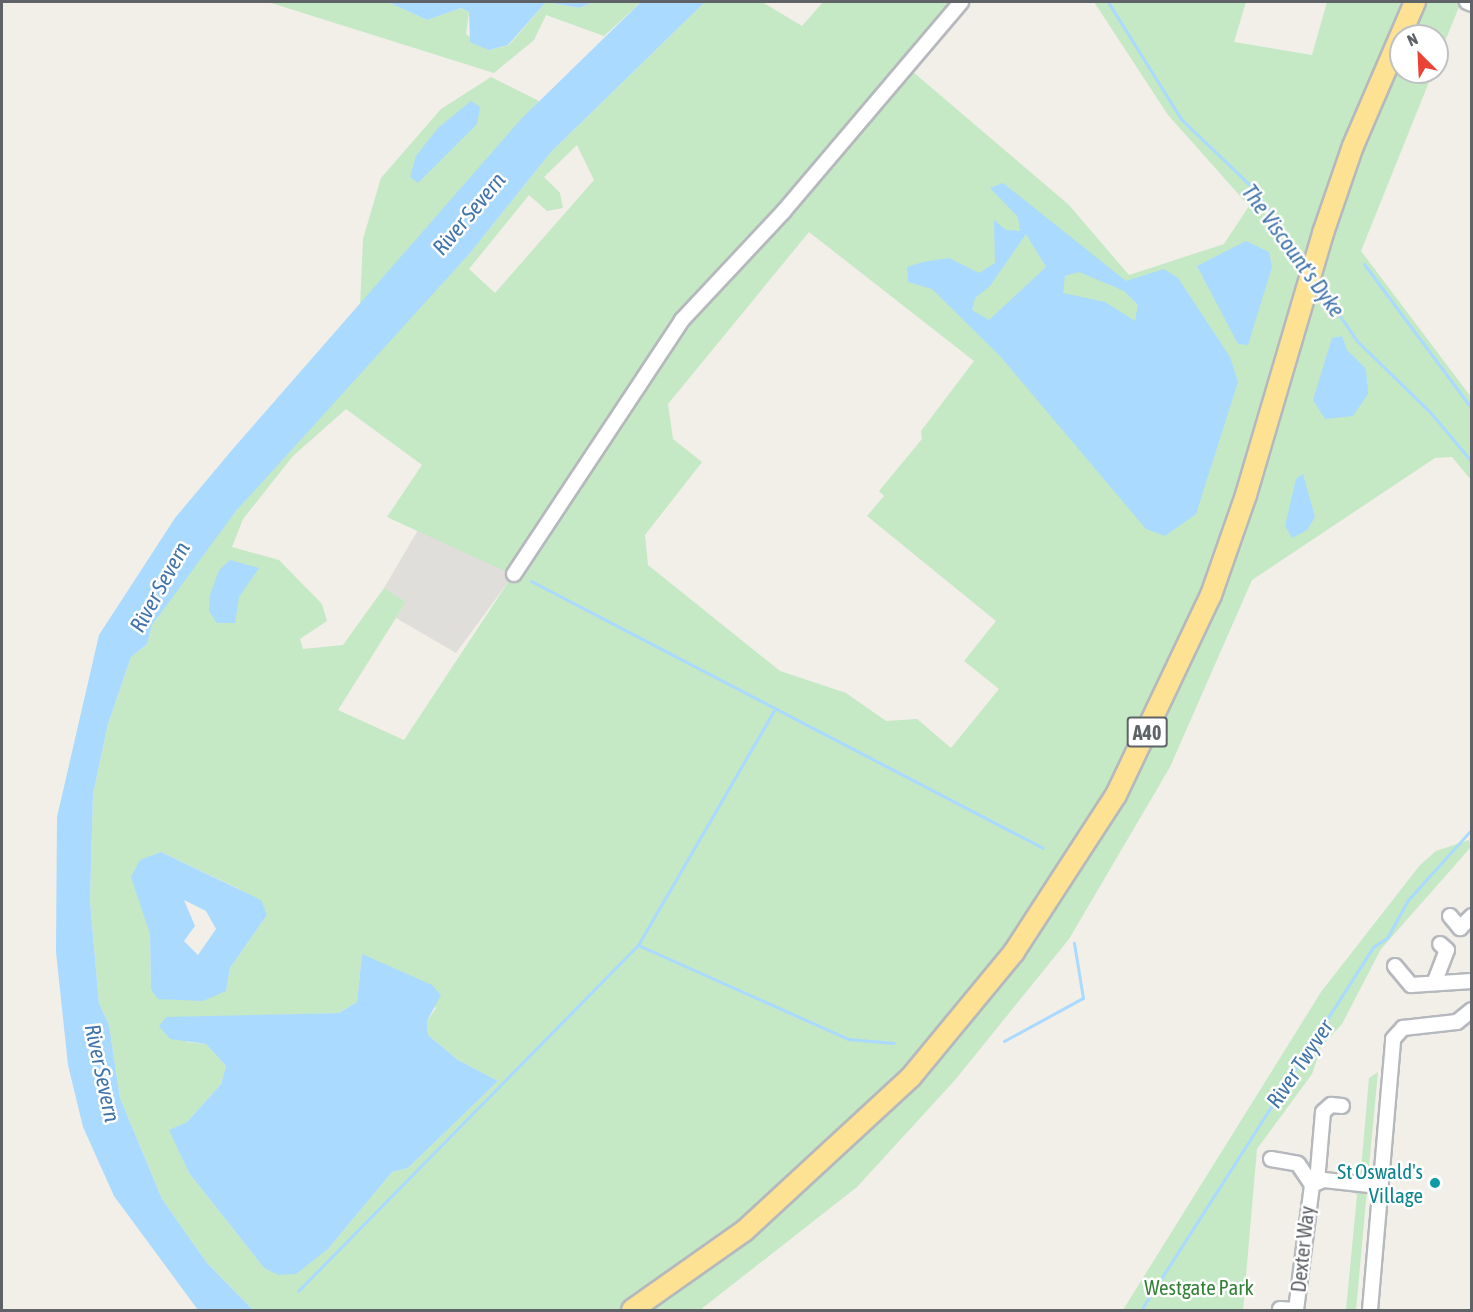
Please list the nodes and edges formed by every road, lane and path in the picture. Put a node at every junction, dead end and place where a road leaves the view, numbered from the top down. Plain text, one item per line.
1 (961, 2) edge
2 (1415, 2) edge
3 (1467, 2) edge
4 (1472, 4) edge
5 (514, 574) dead end
6 (1450, 916) dead end
7 (1472, 916) edge
8 (1440, 944) dead end
9 (1395, 966) dead end
10 (1435, 981) junction
11 (1472, 981) edge
12 (1472, 1010) edge
13 (1342, 1106) dead end
14 (1271, 1160) dead end
15 (1314, 1184) junction
16 (1379, 1186) junction
17 (634, 1309) edge
18 (1280, 1309) dead end
19 (1295, 1311) edge
20 (1370, 1311) edge

1 - 5 street
2 - 17 highway, A40
3 - 4 street
6 - 7 street
8 - 10 street
9 - 10 street
10 - 11 street
12 - 16 street
13 - 15 street
14 - 15 street
15 - 16 street, Dexter Way
15 - 19 street, Dexter Way
16 - 20 street
18 - 19 street, Dexter Way

